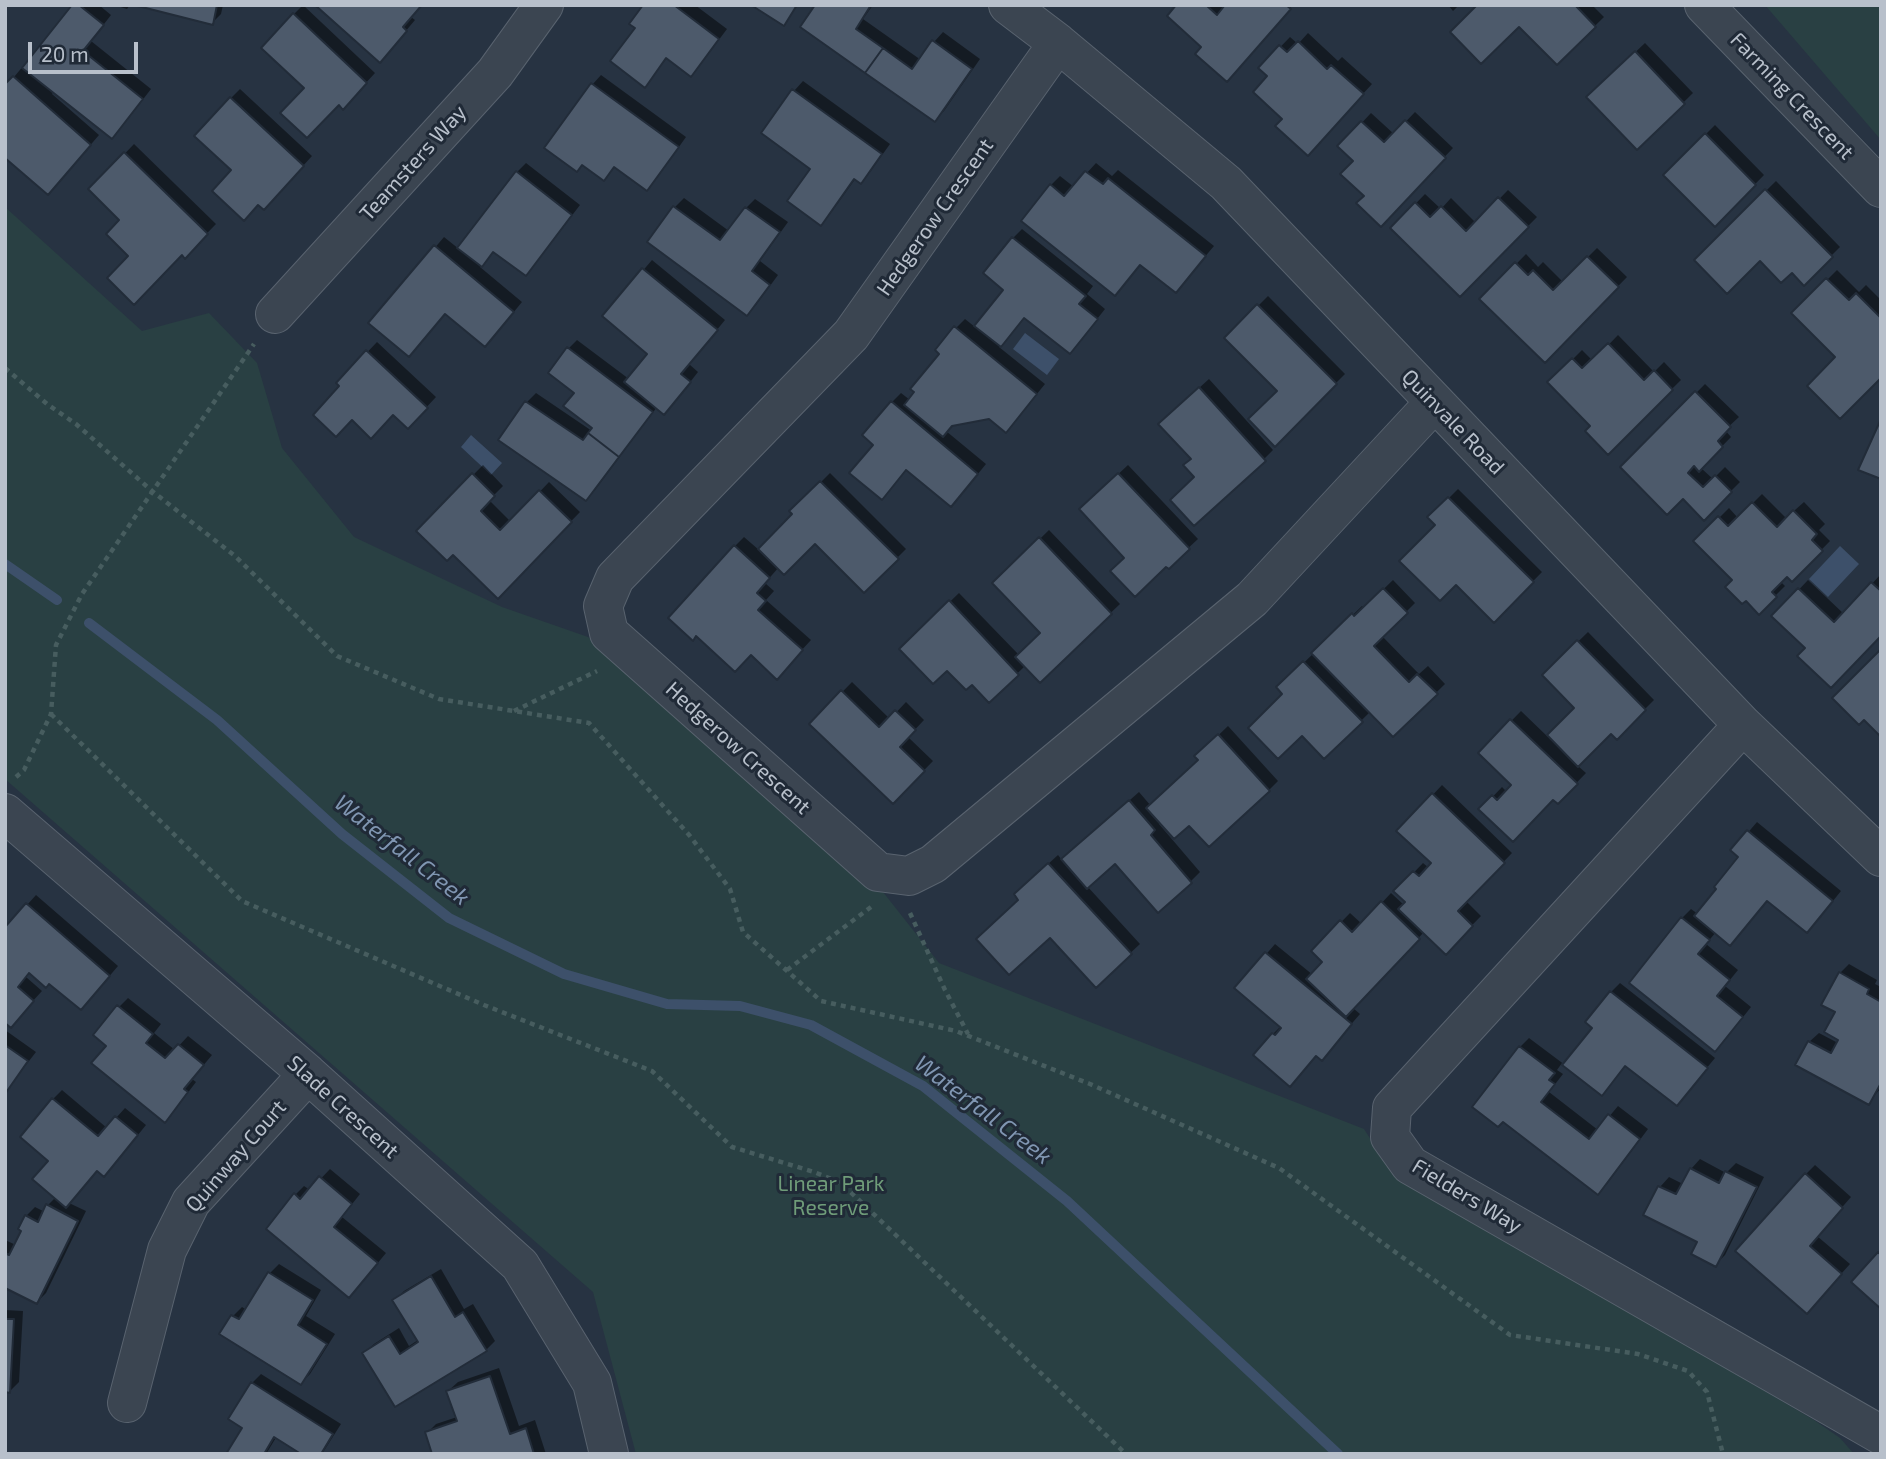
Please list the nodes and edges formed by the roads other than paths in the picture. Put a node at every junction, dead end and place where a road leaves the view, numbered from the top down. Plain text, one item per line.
1 (544, 5) edge
2 (1008, 5) edge
3 (1704, 5) edge
4 (1058, 43) junction
5 (1881, 188) edge
6 (275, 314) road end
7 (1434, 402) junction
8 (1743, 725) junction
9 (10, 795) edge
10 (1881, 857) edge
11 (308, 1074) junction
12 (127, 1404) dead end
13 (1881, 1435) edge
14 (609, 1454) edge

1 - 6 street, Teamsters Way
2 - 4 street, Quinvale Road
3 - 5 street, Farming Crescent
4 - 7 street, Quinvale Road
4 - 7 street, Hedgerow Crescent
7 - 8 street, Quinvale Road
8 - 10 street, Quinvale Road
8 - 13 street, Fielders Way
9 - 11 street, Slade Crescent
11 - 12 street, Quinway Court
11 - 14 street, Slade Crescent

